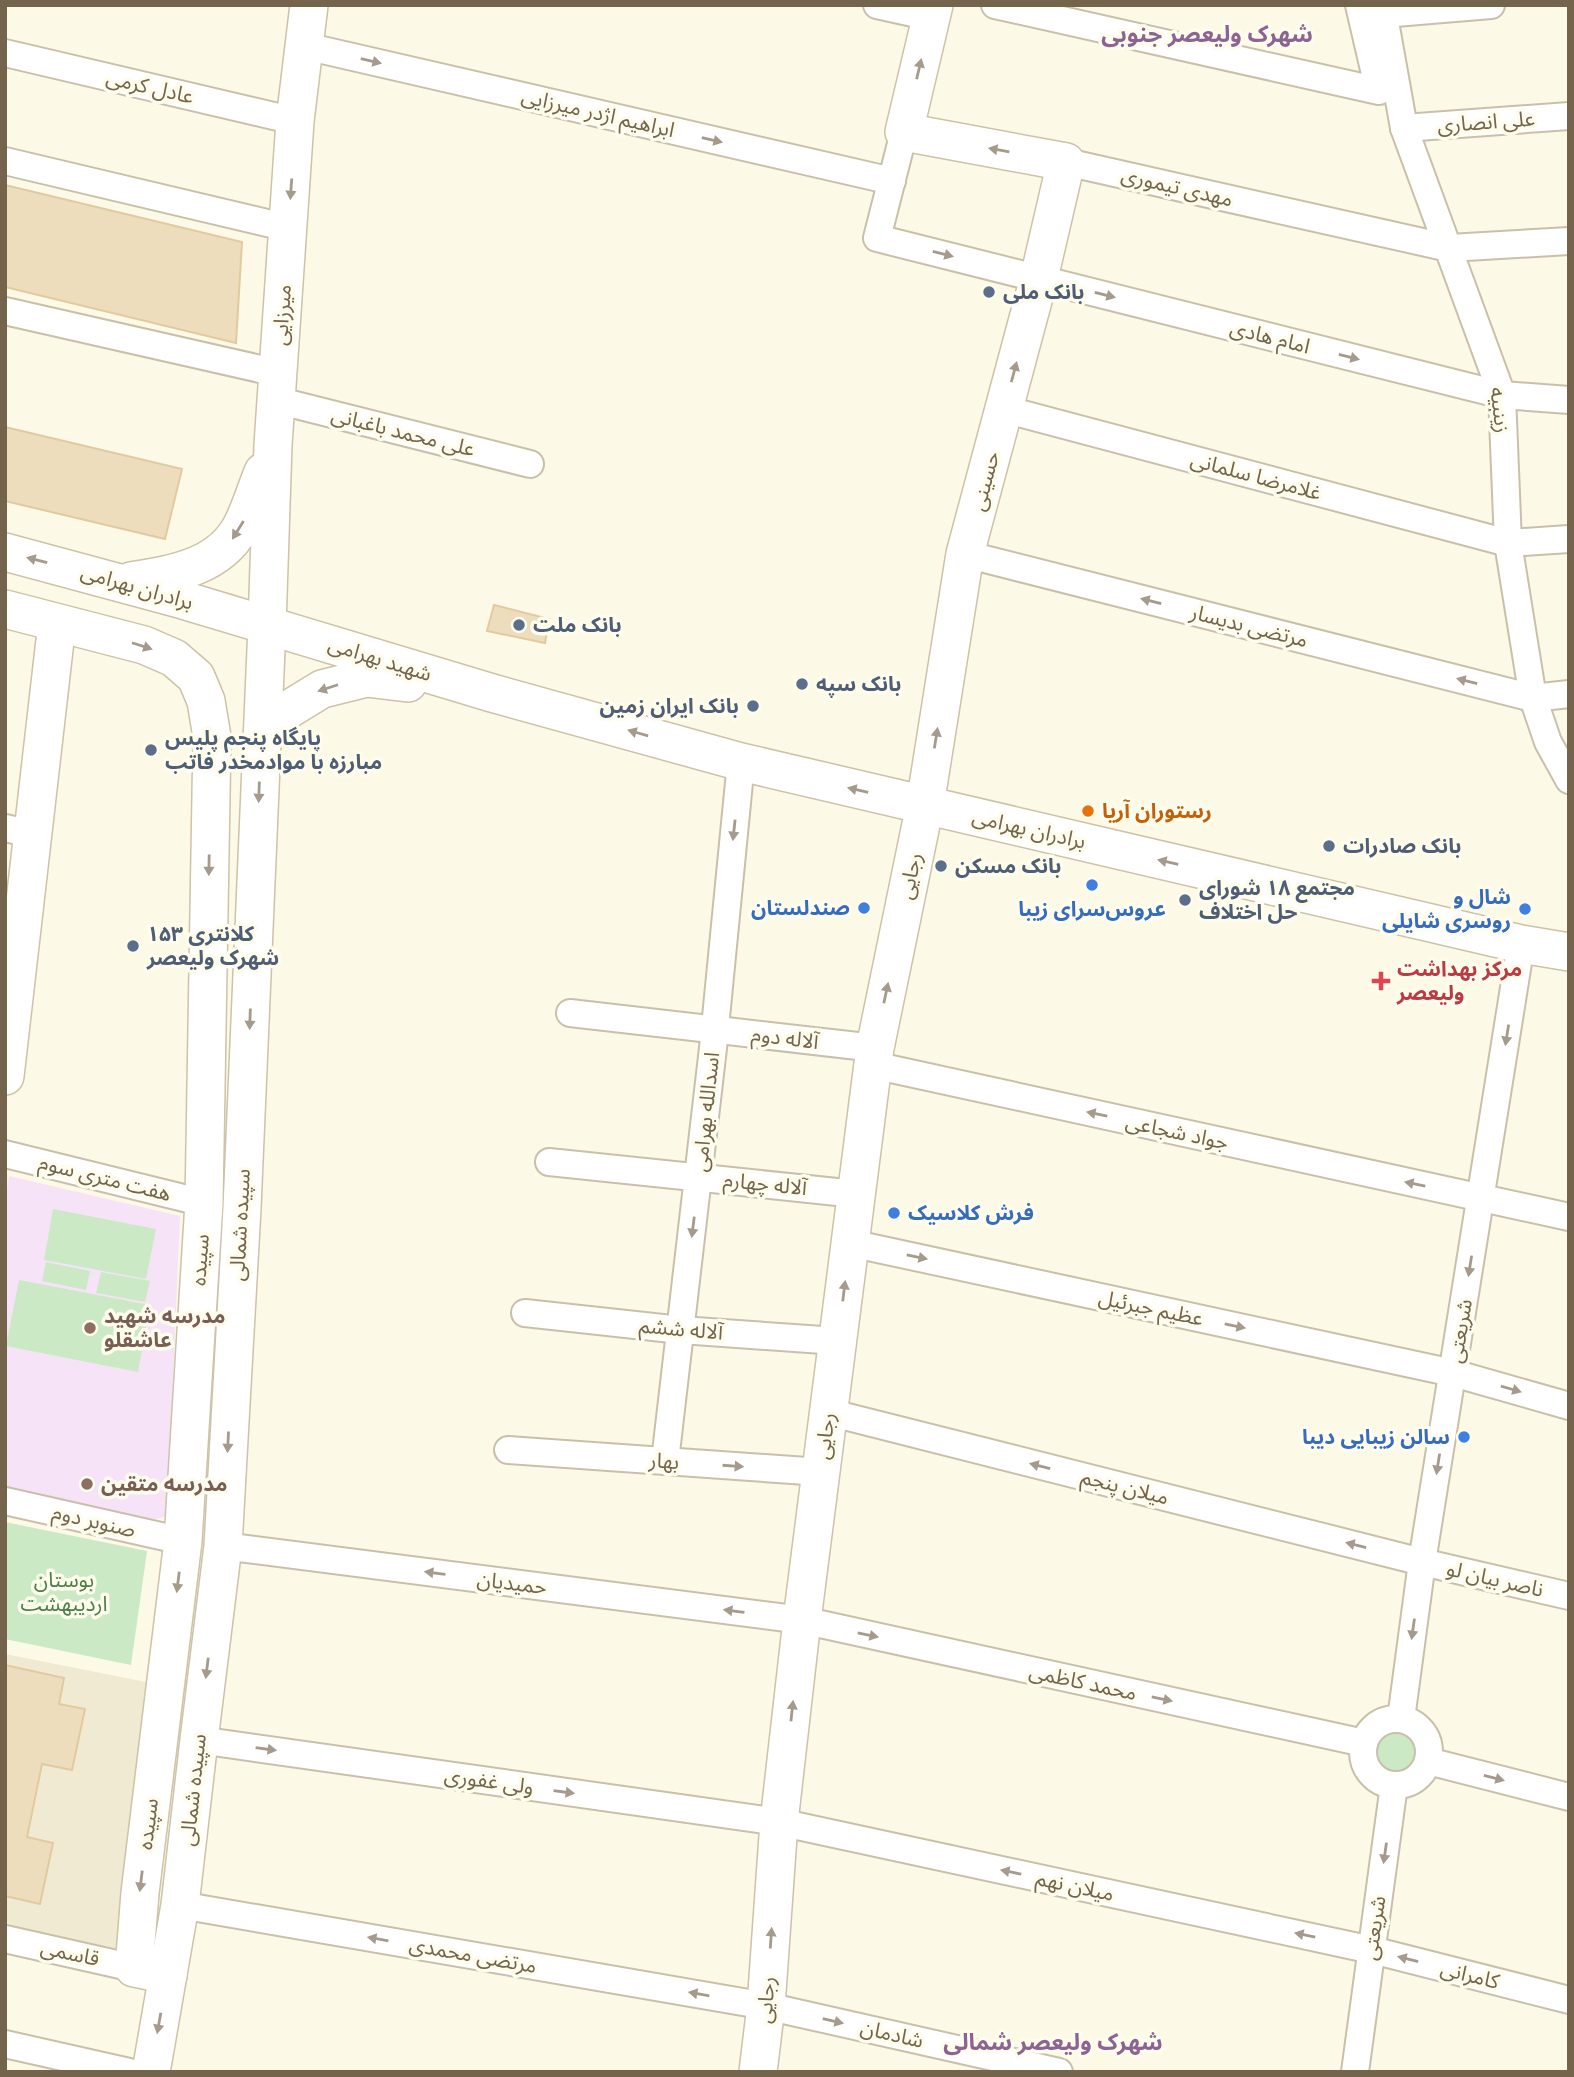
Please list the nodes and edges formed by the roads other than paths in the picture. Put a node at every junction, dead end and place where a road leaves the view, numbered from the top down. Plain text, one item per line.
1 (309, 5) edge
2 (877, 5) edge
3 (995, 5) edge
4 (1490, 5) edge
5 (1375, 8) edge
6 (933, 11) edge
7 (305, 46) junction
8 (5, 53) edge
9 (1569, 116) edge
10 (295, 121) junction
11 (1404, 128) junction
12 (904, 132) junction
13 (5, 161) edge
14 (1066, 162) junction
15 (892, 181) junction
16 (288, 228) junction
17 (1569, 241) edge
18 (1449, 248) junction
19 (1039, 278) junction
20 (5, 310) edge
21 (277, 386) junction
22 (1502, 395) junction
23 (1569, 400) edge
24 (1004, 409) junction
25 (273, 445) junction
26 (530, 464) dead end
27 (1569, 540) edge
28 (1508, 542) junction
29 (5, 552) edge
30 (965, 554) junction
31 (108, 579) junction
32 (5, 609) edge
33 (66, 625) junction
34 (267, 626) junction
35 (492, 693) junction
36 (1569, 694) edge
37 (1533, 698) junction
38 (262, 736) junction
39 (741, 762) junction
40 (1569, 780) edge
41 (925, 805) junction
42 (19, 831) edge
43 (1521, 943) junction
44 (1569, 952) edge
45 (10, 1003) edge
46 (570, 1013) dead end
47 (715, 1030) junction
48 (874, 1056) junction
49 (5, 1076) edge
50 (205, 1108) junction
51 (246, 1110) junction
52 (5, 1154) edge
53 (549, 1162) dead end
54 (699, 1176) junction
55 (856, 1194) junction
56 (1481, 1199) junction
57 (204, 1203) junction
58 (1569, 1217) edge
59 (850, 1243) junction
60 (525, 1313) dead end
61 (681, 1329) junction
62 (837, 1341) junction
63 (1453, 1373) junction
64 (193, 1381) junction
65 (231, 1385) junction
66 (1569, 1406) edge
67 (828, 1412) junction
68 (508, 1450) dead end
69 (665, 1461) junction
70 (821, 1472) junction
71 (5, 1501) edge
72 (183, 1541) junction
73 (223, 1546) junction
74 (1422, 1562) junction
75 (1569, 1596) edge
76 (802, 1620) junction
77 (1401, 1719) junction
78 (198, 1740) junction
79 (1364, 1743) junction
80 (1428, 1761) junction
81 (1394, 1785) junction
82 (1569, 1797) edge
83 (779, 1822) junction
84 (180, 1905) junction
85 (5, 1939) edge
86 (1372, 1950) junction
87 (151, 1971) junction
88 (1569, 2000) edge
89 (766, 2006) junction
90 (5, 2043) edge
91 (129, 2072) edge
92 (151, 2072) edge
93 (758, 2072) edge
94 (1059, 2072) edge
95 (1355, 2072) edge

1 - 7 main road, میرزایی
2 - 6 street
3 - 5 street
4 - 5 street
5 - 11 street, زینبیه
12 -> 6 main road
7 - 10 main road, میرزایی
7 -> 15 street, ابراهیم اژدر میرزایی
8 - 10 street, عادل کرمی
9 - 11 street, علی انصاری
10 -> 16 main road, میرزایی
11 - 18 street, زینبیه
14 -> 12 main road, مهدی تیموری
12 - 15 street
13 - 16 street
14 - 18 street, مهدی تیموری
14 - 19 main road, حسینی
15 -> 19 street
16 - 21 main road, میرزایی
17 - 18 street, مهدی تیموری
18 - 22 street, زینبیه
19 -> 22 street, امام هادی
24 -> 19 main road, حسینی
20 - 21 street, علی محمد باغبانی
21 - 25 main road, میرزایی
21 - 26 street, علی محمد باغبانی
22 - 23 street, امام هادی
22 - 28 street, زینبیه
24 - 28 street, غلامرضا سلمانی
24 - 30 main road, حسینی
25 -> 31 main road
25 - 34 main road, میرزایی
27 - 28 street, غلامرضا سلمانی
28 - 37 street, زینبیه
31 -> 29 main road, برادران بهرامی
37 -> 30 street, مرتضی بدیسار
41 -> 30 main road, حسینی
31 - 33 main road
31 - 34 main road, برادران بهرامی
32 - 33 main road
33 - 42 main road
33 -> 50 main road, سپیده
34 - 35 main road, شهید بهرامی
34 - 38 main road, سپیده شمالی
35 -> 38 main road
39 -> 35 main road, برادران بهرامی
36 - 37 street
37 - 40 street, زینبیه
38 -> 51 main road, سپیده شمالی
41 -> 39 main road, برادران بهرامی
39 -> 47 street, اسدالله بهرامی
43 -> 41 main road, برادران بهرامی
48 -> 41 main road, رجایی
42 - 45 main road
43 - 44 main road, برادران بهرامی
43 -> 56 street, شریعتی
45 - 49 main road
46 - 47 street, آلاله دوم
47 - 48 street, آلاله دوم
47 - 54 street, اسدالله بهرامی
48 - 55 main road, رجایی
56 -> 48 street, جواد شجاعی
50 - 51 main road
50 - 57 main road, سپیده
51 - 65 main road, سپیده شمالی
52 - 57 street, هفت متری سوم
53 - 54 street, آلاله چهارم
54 - 55 street, آلاله چهارم
54 -> 61 street, اسدالله بهرامی
55 - 59 main road, رجایی
56 - 58 street, جواد شجاعی
56 -> 63 street, شریعتی
57 - 64 main road, سپیده
62 -> 59 main road, رجایی
59 -> 63 street, عظیم جبرئیل
60 - 61 street, آلاله ششم
61 - 62 street, آلاله ششم
61 - 69 street, اسدالله بهرامی
62 - 67 main road, رجایی
63 -> 66 street, عظیم جبرئیل
63 -> 74 street, شریعتی
64 - 65 main road
64 - 72 main road, سپیده
65 -> 73 main road, سپیده شمالی
67 - 70 main road, رجایی
74 -> 67 street, میلان پنجم
68 - 69 street, بهار
69 -> 70 street, بهار
70 - 76 main road, رجایی
71 - 72 street, صنوبر دوم
72 -> 87 main road, سپیده
76 -> 73 street, حمیدیان
73 -> 78 main road, سپیده شمالی
74 - 75 street, ناصر بیان لو
74 -> 77 street, شریعتی
76 -> 79 street, محمد کاظمی
83 -> 76 main road, رجایی
77 - 79 street
77 - 80 street
78 -> 83 street, ولی غفوری
78 - 84 main road, سپیده شمالی
79 - 81 street
80 - 81 street
80 -> 82 street
81 -> 86 street, شریعتی
86 -> 83 street, میلان نهم
89 -> 83 main road, رجایی
84 - 87 main road, سپیده شمالی
89 -> 84 street, مرتضی محمدی
85 - 87 street, قاسمی
88 -> 86 street, کامرانی
86 - 95 street, شریعتی
87 -> 92 main road, سپیده شمالی
89 - 93 main road, رجایی
89 -> 94 street, شادمان
90 - 91 street

